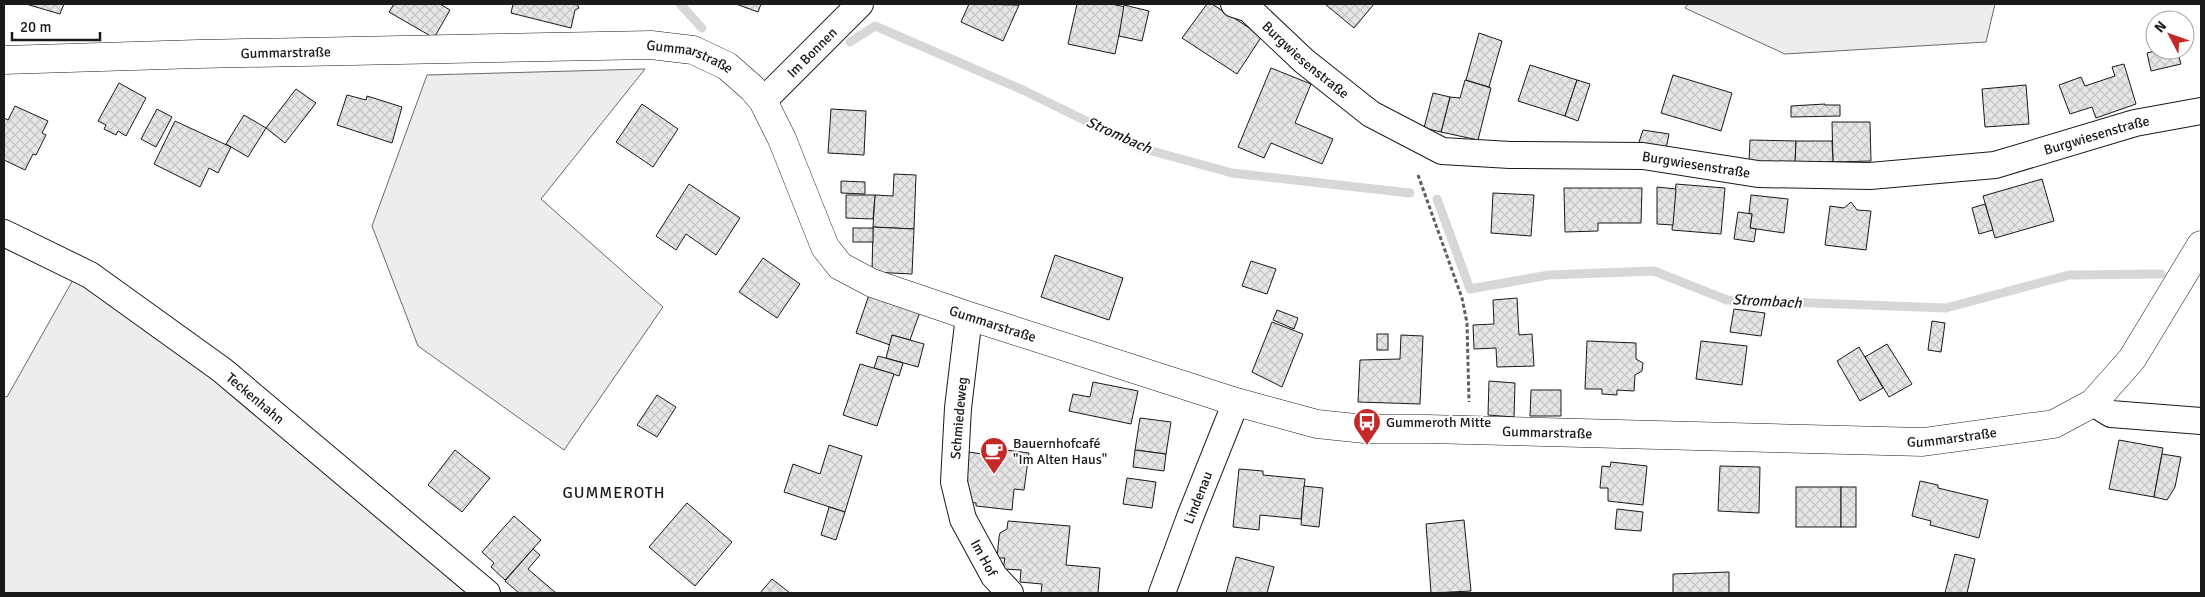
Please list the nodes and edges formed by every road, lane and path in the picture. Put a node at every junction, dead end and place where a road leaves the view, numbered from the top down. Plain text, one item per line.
1 (860, 4) edge
2 (1234, 4) edge
3 (4, 60) edge
4 (763, 101) junction
5 (2201, 111) edge
6 (1418, 175) dead end
7 (4, 233) edge
8 (2201, 245) edge
9 (969, 316) junction
10 (1236, 402) junction
11 (2093, 402) junction
12 (2201, 421) edge
13 (1470, 430) junction
14 (963, 519) joint
15 (486, 593) edge
16 (1010, 593) edge
17 (1162, 593) edge

1 - 4 street, Im Bonnen
2 - 5 street, Burgwiesenstraße
3 - 4 street, Gummarstraße
4 - 9 street, Gummarstraße
6 - 13 path
7 - 15 street, Teckenhahn
8 - 11 street, Gummarstraße
9 - 10 street, Gummarstraße
9 - 14 street, Schmiedeweg
10 - 13 street, Gummarstraße
10 - 17 street, Lindenau
11 - 12 street
11 - 13 street, Gummarstraße
14 - 16 street, Im Hof

